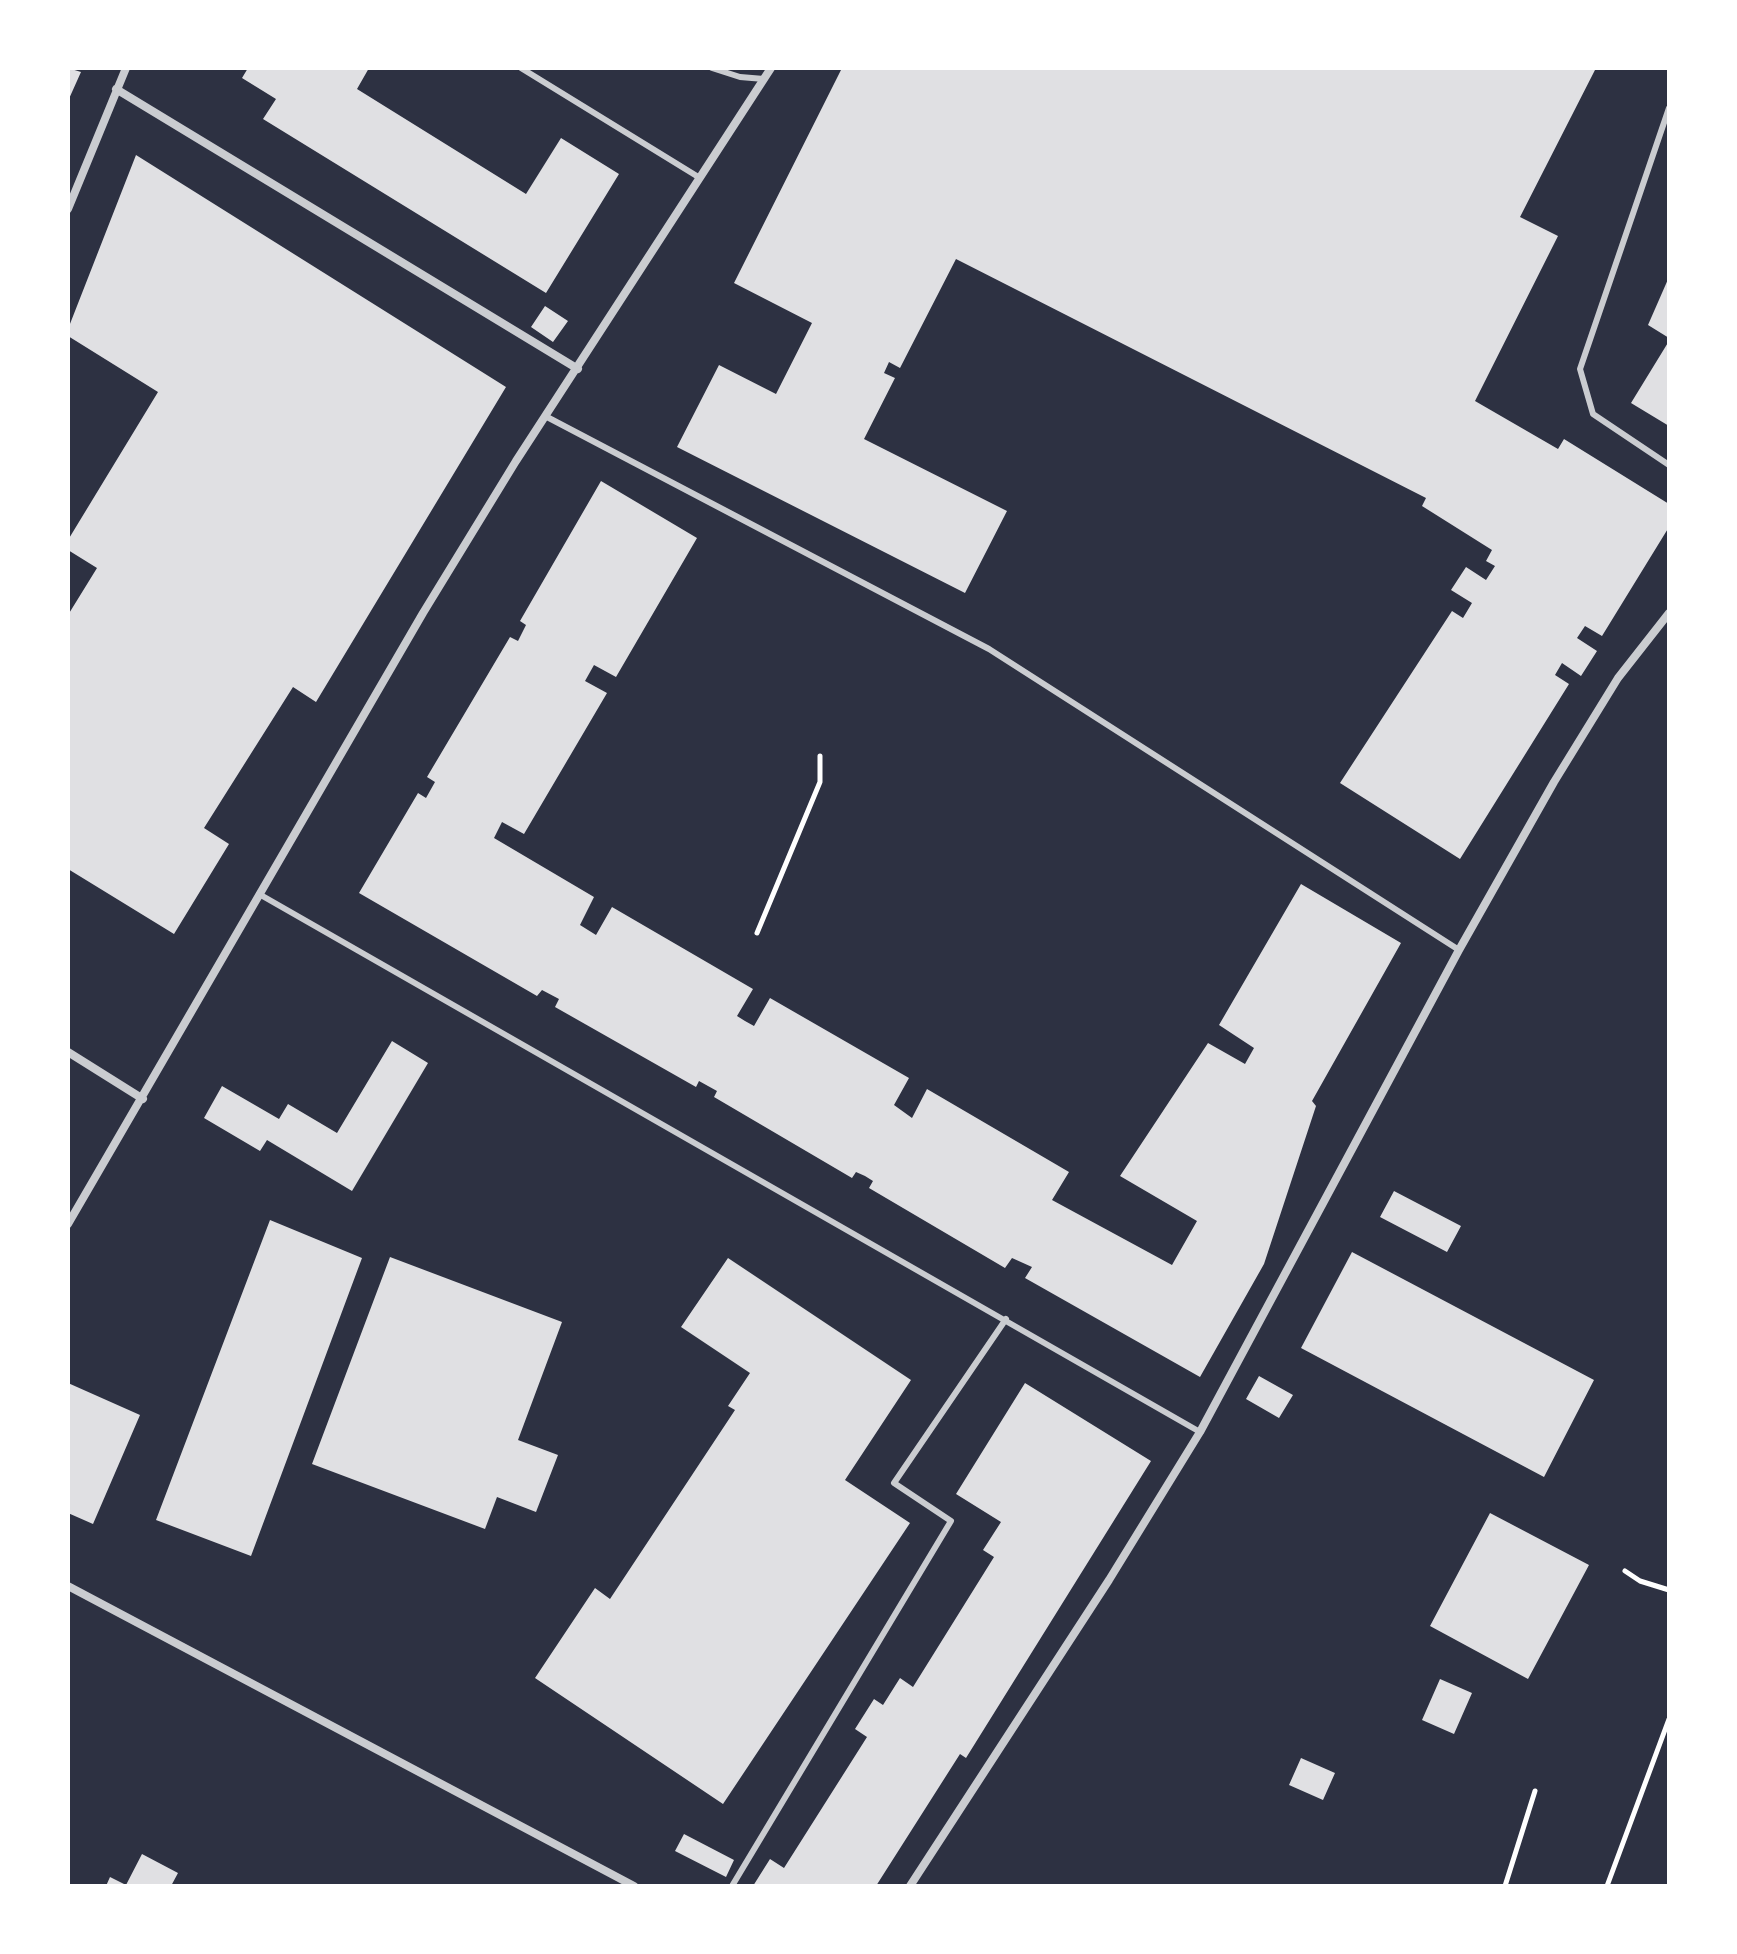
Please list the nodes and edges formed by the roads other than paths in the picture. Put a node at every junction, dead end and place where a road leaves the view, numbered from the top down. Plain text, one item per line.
1 (126, 68) edge
2 (521, 68) edge
3 (712, 68) edge
4 (771, 68) edge
5 (764, 79) junction
6 (116, 89) junction
7 (1669, 108) edge
8 (700, 178) junction
9 (68, 209) edge
10 (578, 369) junction
11 (547, 417) junction
12 (1669, 465) edge
13 (1669, 613) edge
14 (259, 894) junction
15 (1459, 950) junction
16 (68, 1052) edge
17 (143, 1099) junction
18 (68, 1224) edge
19 (1006, 1319) junction
20 (1200, 1432) junction
21 (68, 1586) edge
22 (634, 1886) edge
23 (732, 1886) edge
24 (910, 1886) edge

1 - 6 street
2 - 8 lane
3 - 5 lane
4 - 5 street
5 - 8 street
6 - 9 street
6 - 10 street
7 - 12 lane
8 - 10 street
10 - 11 street
11 - 14 street
11 - 15 lane
13 - 15 street
14 - 17 street
14 - 19 lane
15 - 20 street
16 - 17 street
17 - 18 street
19 - 20 lane
19 - 23 lane
20 - 24 street
21 - 22 street

